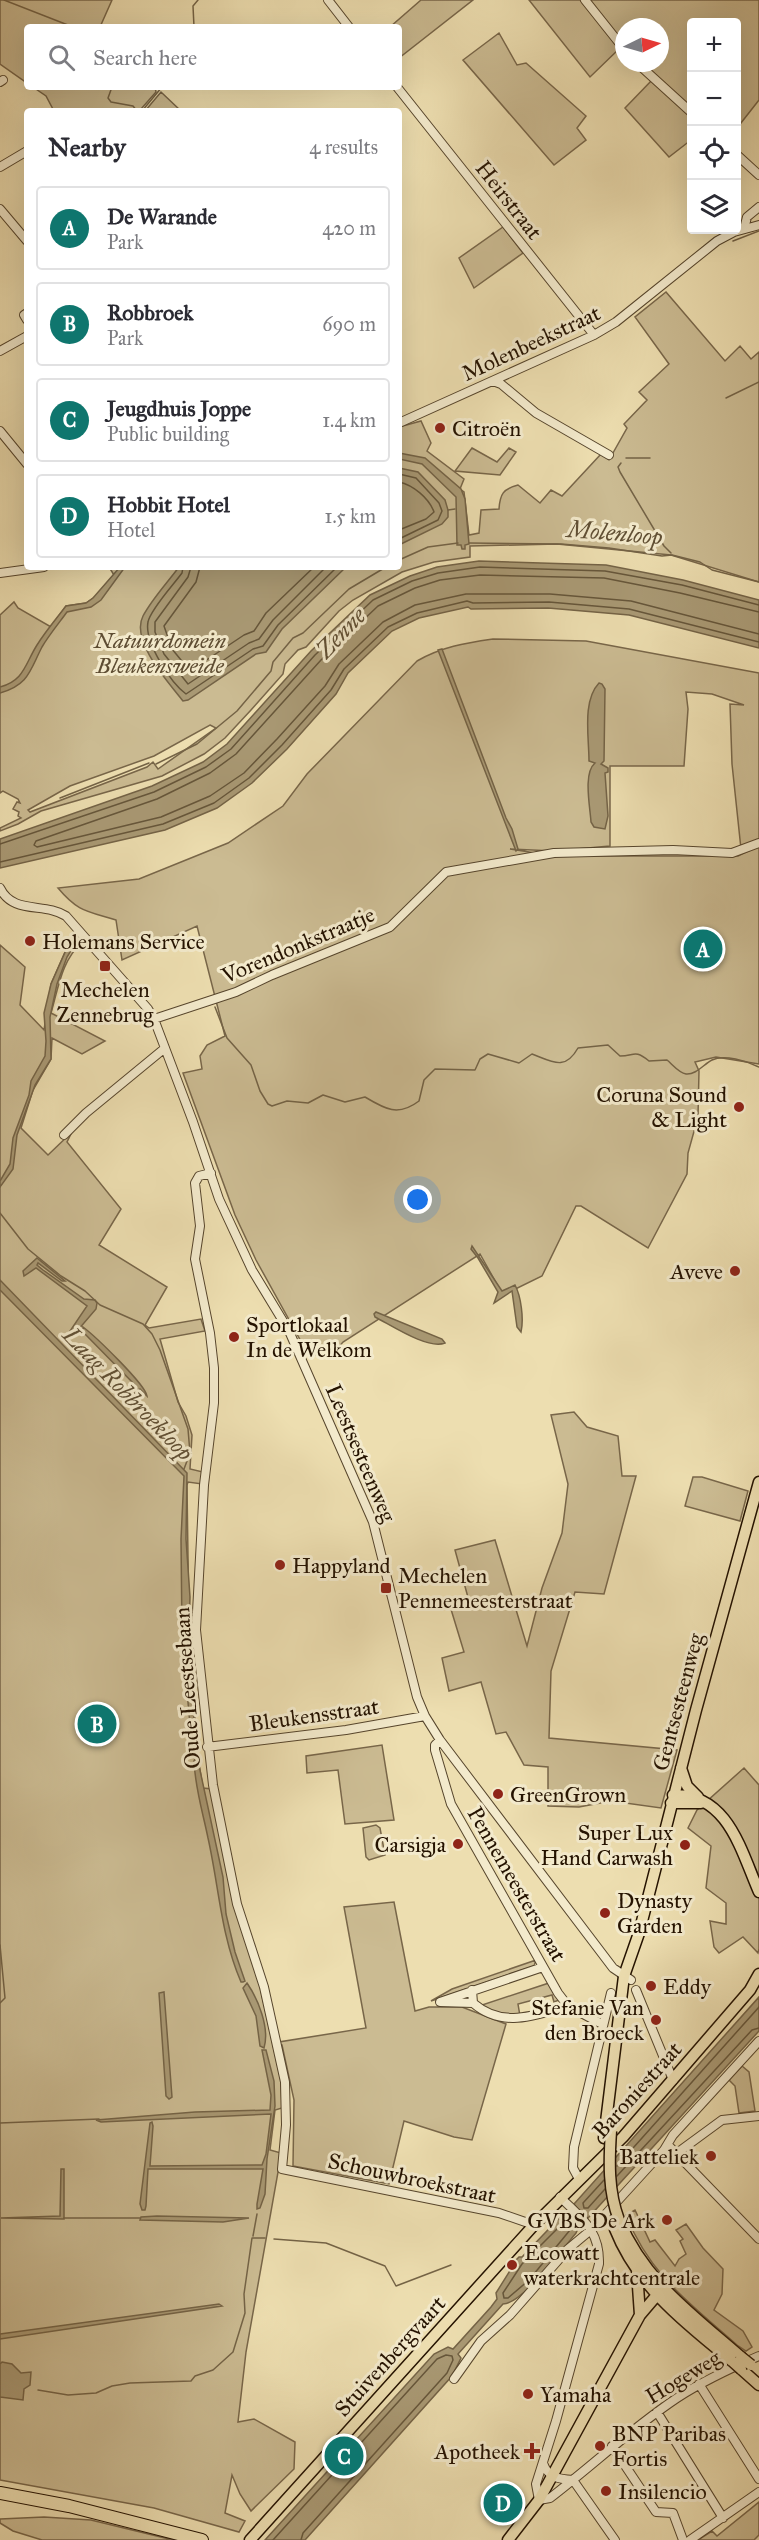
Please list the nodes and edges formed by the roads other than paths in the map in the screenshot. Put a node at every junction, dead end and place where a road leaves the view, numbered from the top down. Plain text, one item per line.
1 (327, 0) edge
2 (585, 1) edge
3 (347, 24) edge
4 (615, 38) edge
5 (647, 72) edge
6 (399, 90) edge
7 (687, 108) edge
8 (24, 153) edge
9 (741, 159) edge
10 (0, 167) edge
11 (759, 175) edge
12 (759, 207) edge
13 (0, 209) edge
14 (759, 225) edge
15 (744, 229) junction
16 (23, 230) edge
17 (594, 335) junction
18 (24, 338) edge
19 (0, 351) edge
20 (493, 381) junction
21 (402, 422) edge
22 (0, 431) edge
23 (609, 455) dead end
24 (24, 460) edge
25 (24, 570) edge
26 (0, 573) edge
27 (759, 843) edge
28 (0, 888) edge
29 (154, 1019) junction
30 (165, 1048) junction
31 (64, 1136) dead end
32 (211, 1173) junction
33 (759, 1482) edge
34 (425, 1716) junction
35 (440, 1740) junction
36 (207, 1747) junction
37 (681, 1768) junction
38 (672, 1799) junction
39 (703, 1801) junction
40 (759, 1892) edge
41 (543, 1966) junction
42 (759, 1976) edge
43 (630, 1982) junction
44 (472, 1990) junction
45 (611, 1993) dead end
46 (473, 2003) junction
47 (568, 2006) junction
48 (602, 2024) junction
49 (759, 2041) edge
50 (673, 2080) junction
51 (759, 2116) edge
52 (608, 2135) junction
53 (668, 2145) junction
54 (676, 2153) junction
55 (282, 2169) joint
56 (579, 2179) junction
57 (560, 2197) junction
58 (616, 2223) junction
59 (534, 2225) junction
60 (589, 2227) junction
61 (759, 2239) edge
62 (637, 2272) junction
63 (660, 2292) junction
64 (671, 2311) junction
65 (640, 2315) junction
66 (759, 2356) edge
67 (736, 2359) junction
68 (750, 2368) edge
69 (454, 2379) dead end
70 (699, 2384) junction
71 (759, 2385) edge
72 (657, 2412) junction
73 (612, 2446) junction
74 (543, 2463) junction
75 (553, 2476) junction
76 (759, 2479) edge
77 (573, 2480) junction
78 (759, 2492) edge
79 (0, 2493) edge
80 (540, 2500) junction
81 (723, 2518) junction
82 (202, 2540) edge
83 (250, 2540) edge
84 (508, 2540) edge
85 (615, 2540) edge
86 (683, 2540) edge
87 (690, 2540) edge

1 - 3 street
2 - 4 street
5 - 7 street
6 - 17 street, Heirstraat
8 - 10 street
9 - 11 street
12 - 15 street
13 - 16 street
14 - 15 street, Molenbeekstraat
15 - 17 street, Molenbeekstraat
17 - 20 street, Molenbeekstraat
18 - 19 street
20 - 21 street, Molenbeekstraat
20 - 23 street
22 - 24 street
25 - 26 street
27 - 29 street, Vorendonkstraatje
28 - 29 street, Leestsesteenweg
29 - 30 street, Leestsesteenweg
30 - 31 street
30 - 32 street, Leestsesteenweg
32 - 34 street, Leestsesteenweg
32 - 36 street, Oude Leestsebaan
33 - 37 main road, Gentsesteenweg
34 - 35 street, Leestsesteenweg
34 - 36 street, Bleukensstraat
35 - 41 street, Pennemeesterstraat
35 - 43 street, Leestsesteenweg
36 - 55 street, Oude Leestsebaan
37 - 38 main road, Gentsesteenweg
37 - 39 main road
38 - 39 main road
38 - 43 main road, Gentsesteenweg
39 - 40 main road
41 - 44 street
41 - 47 street, Pennemeesterstraat
42 - 50 main road, Baroniestraat
43 - 50 street
43 - 52 main road, Gentsesteenweg
44 - 46 street
44 - 46 street
45 - 48 street
46 - 47 street
47 - 48 street
48 - 56 street
49 - 53 street
50 - 56 main road, Baroniestraat
51 - 54 street
52 - 58 main road, Gentsesteenweg, bridge
52 - 58 main road, Gentsesteenweg
53 - 54 street
53 - 60 street
54 - 61 street
55 - 59 street, Schouwbroekstraat
56 - 57 main road, Baroniestraat
57 - 59 main road, Baroniestraat
57 - 60 street
58 - 62 main road, Gentsesteenweg
58 - 63 main road, Gentsesteenweg
59 - 83 main road, Stuivenbergvaart
60 - 69 street
60 - 74 street
62 - 63 main road, Gentsesteenweg
62 - 65 main road
63 - 64 main road
63 - 65 main road
63 - 67 main road
64 - 65 main road
64 - 67 main road
65 - 75 main road
66 - 70 street, Hogeweg
67 - 68 main road, bridge
68 - 71 main road
70 - 72 street, Hogeweg
70 - 76 street
72 - 73 street, Hogeweg
72 - 81 street
73 - 77 street, Hogeweg
73 - 86 street
74 - 75 street
74 - 80 street
75 - 77 street
75 - 80 main road
77 - 80 street, Hogeweg
77 - 85 street
78 - 81 street
79 - 82 highway
80 - 84 main road
81 - 87 street

